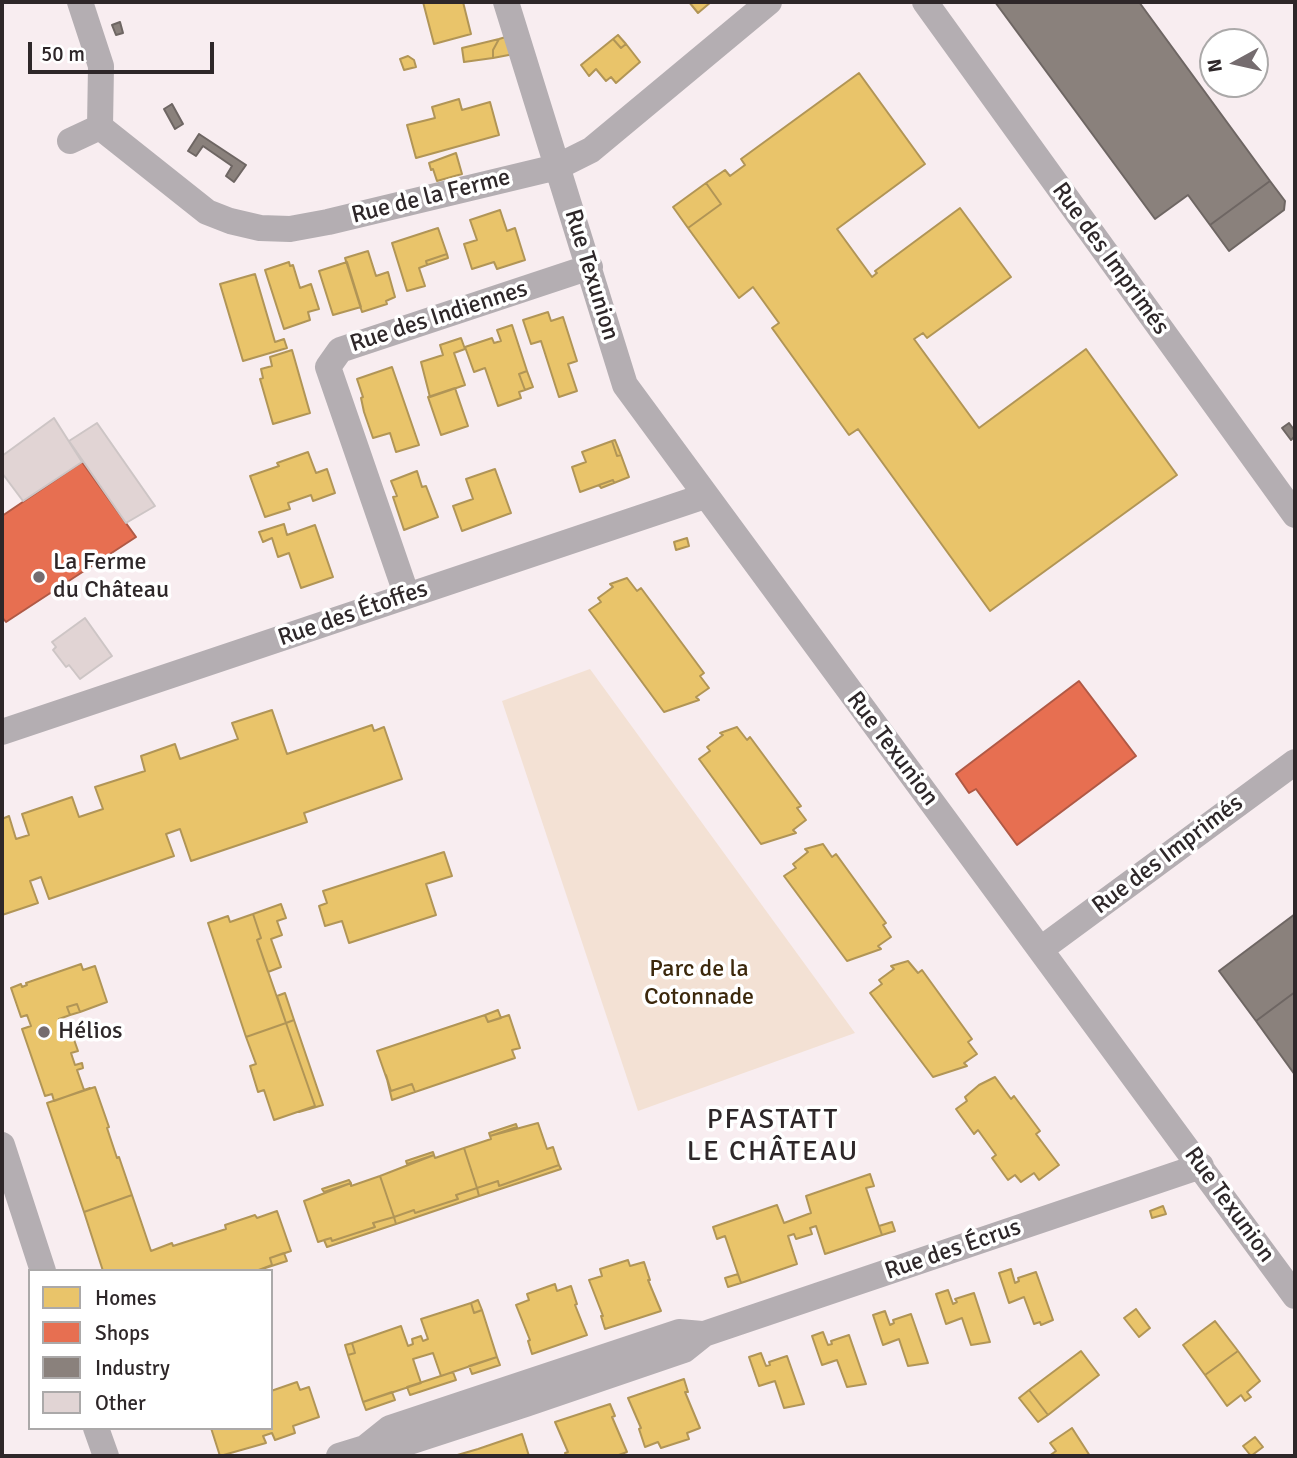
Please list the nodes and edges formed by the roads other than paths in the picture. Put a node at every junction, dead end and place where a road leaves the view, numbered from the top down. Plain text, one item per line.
1 (80, 2) edge
2 (506, 2) edge
3 (769, 2) edge
4 (925, 2) edge
5 (100, 127) junction
6 (71, 141) dead end
7 (557, 167) junction
8 (590, 267) junction
9 (705, 496) junction
10 (1295, 515) edge
11 (407, 596) junction
12 (2, 733) edge
13 (1295, 762) edge
14 (1041, 949) junction
15 (2, 1145) edge
16 (1201, 1166) junction
17 (42, 1269) edge
18 (1295, 1296) edge
19 (97, 1430) edge
20 (106, 1456) edge
21 (339, 1456) edge

1 - 5 street
2 - 7 street, Rue Texunion
3 - 7 street, Rue de la Ferme
4 - 10 street, Rue des Imprimés
5 - 6 street
5 - 7 street, Rue de la Ferme
7 - 8 street, Rue Texunion
8 - 9 street, Rue Texunion
8 - 11 street, Rue des Indiennes
9 - 11 street, Rue des Étoffes
9 - 14 street, Rue Texunion
11 - 12 street, Rue des Étoffes
13 - 14 street, Rue des Imprimés
14 - 16 street, Rue Texunion
15 - 17 street
16 - 18 street, Rue Texunion
16 - 21 street, Rue des Écrus
19 - 20 street

